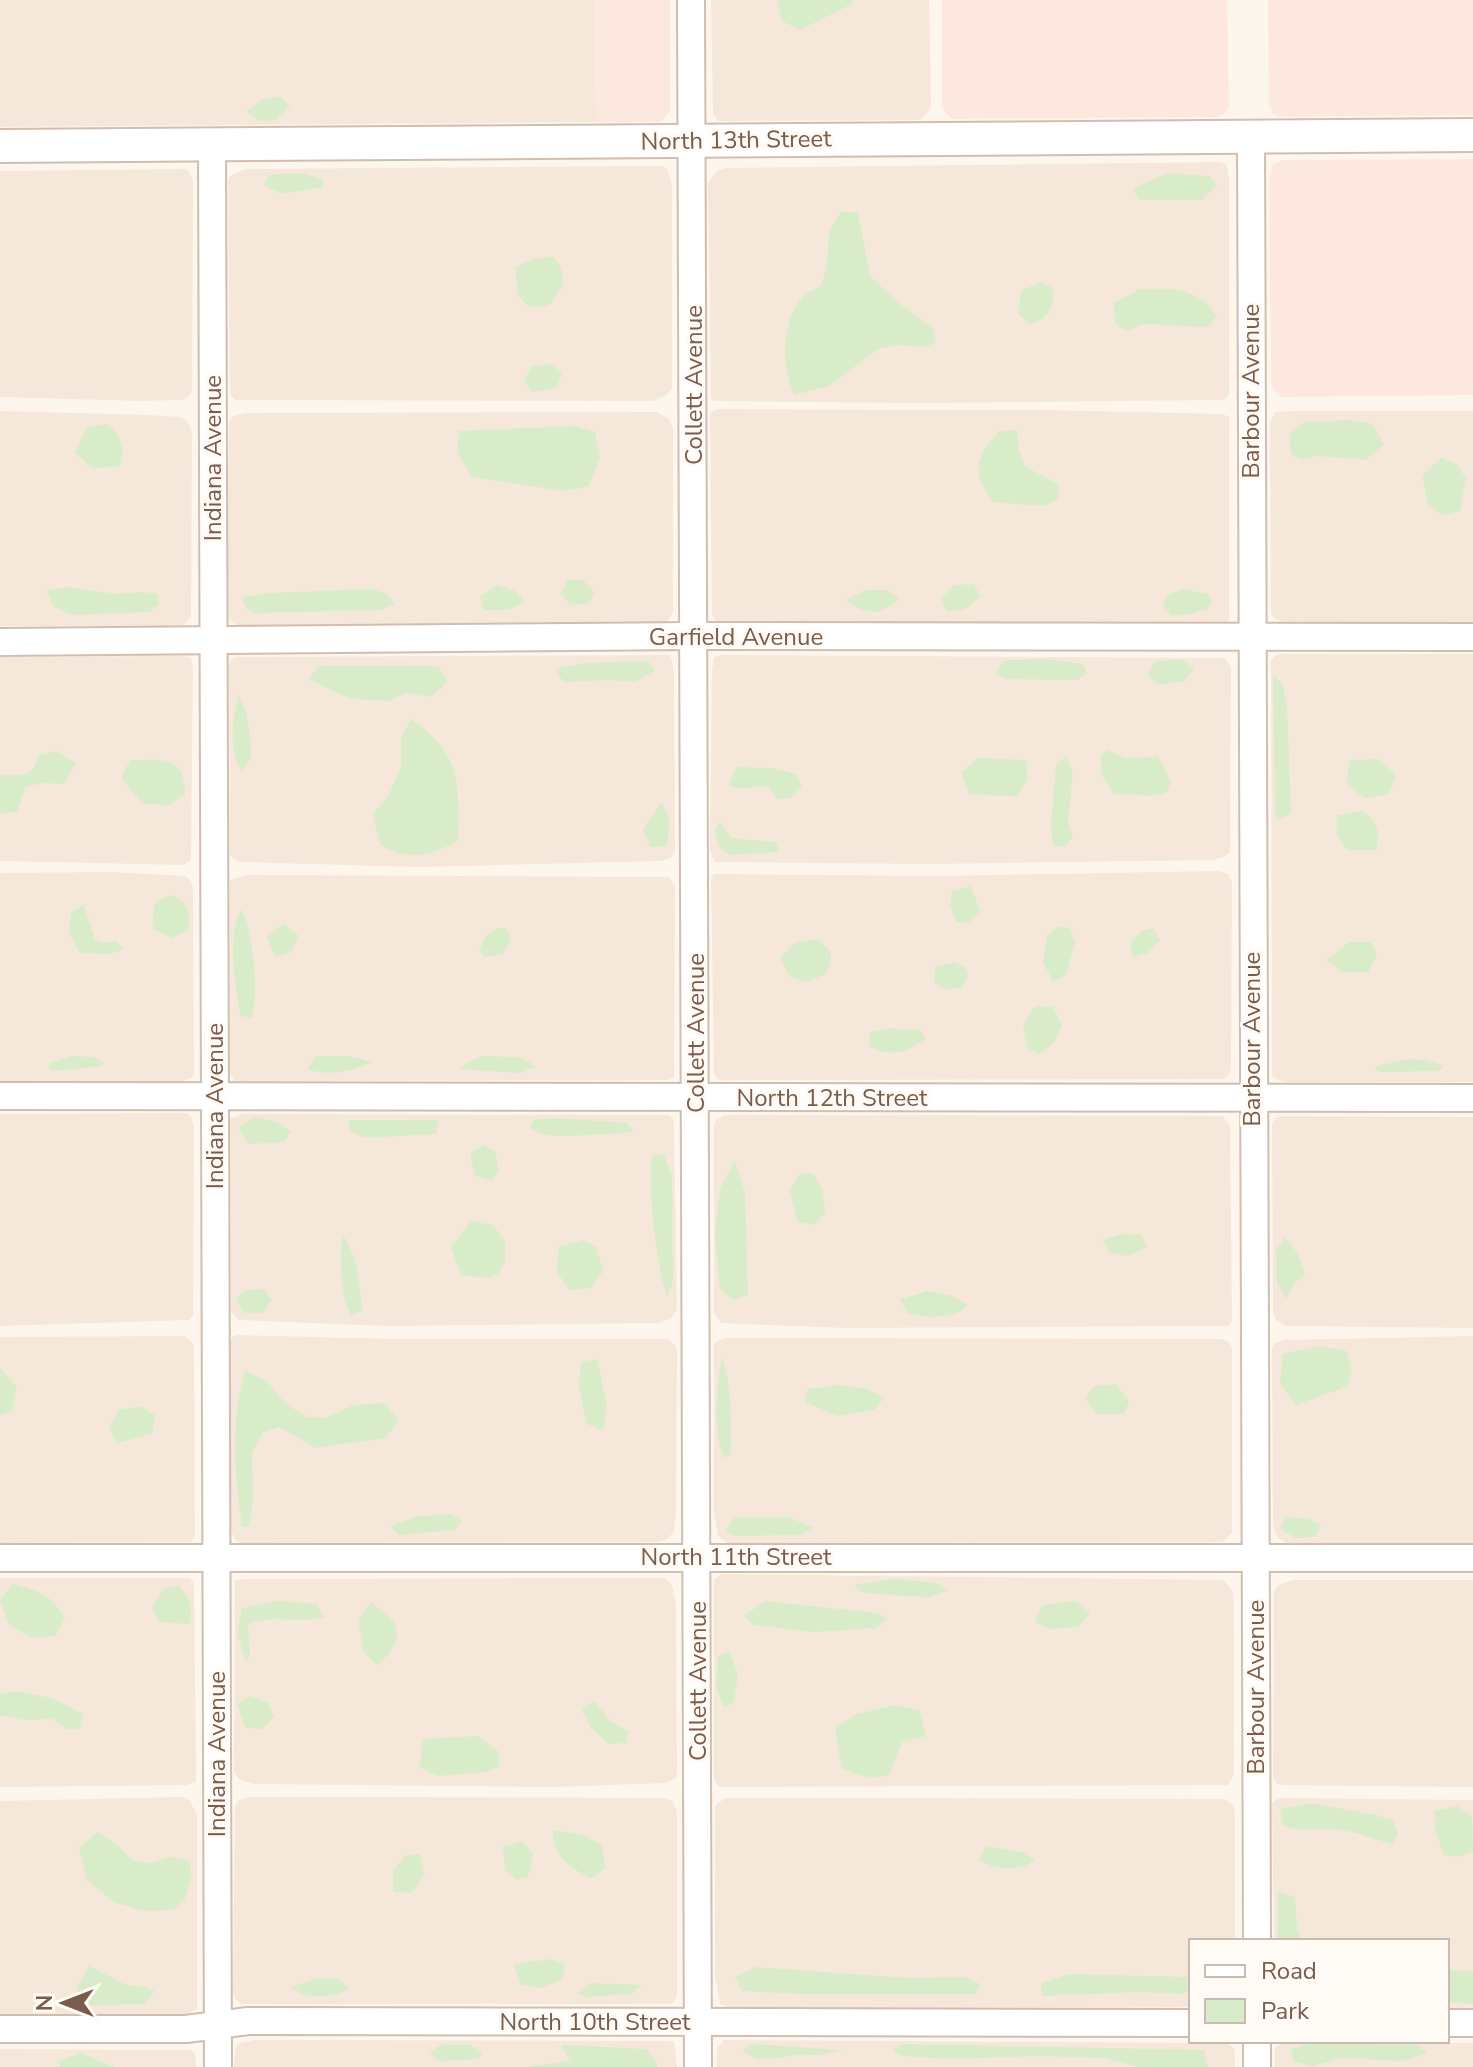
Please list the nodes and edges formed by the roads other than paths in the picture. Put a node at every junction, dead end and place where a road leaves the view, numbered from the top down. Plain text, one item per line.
1 (691, 0) edge
2 (1473, 135) edge
3 (1251, 136) junction
4 (693, 141) junction
5 (212, 144) junction
6 (0, 146) edge
7 (695, 636) junction
8 (1252, 637) junction
9 (1473, 637) edge
10 (214, 641) junction
11 (0, 642) edge
12 (0, 1096) edge
13 (215, 1096) junction
14 (696, 1098) junction
15 (1253, 1098) junction
16 (1473, 1098) edge
17 (697, 1557) junction
18 (0, 1558) edge
19 (217, 1558) junction
20 (1255, 1558) junction
21 (1473, 1558) edge
22 (1257, 1939) edge
23 (698, 2022) junction
24 (1189, 2023) edge
25 (1449, 2023) edge
26 (1473, 2023) edge
27 (218, 2025) junction
28 (0, 2029) edge
29 (1257, 2043) edge
30 (218, 2067) edge
31 (698, 2067) edge
32 (1257, 2067) edge

1 - 4 street, Collett Avenue
2 - 3 street, North 13th Street
3 - 4 street, North 13th Street
3 - 8 street, Barbour Avenue
4 - 5 street, North 13th Street
4 - 7 street, Collett Avenue
5 - 6 street, North 13th Street
5 - 10 street, Indiana Avenue
7 - 8 street, Garfield Avenue
7 - 10 street, Garfield Avenue
7 - 14 street, Collett Avenue
8 - 9 street, Garfield Avenue
8 - 15 street, Barbour Avenue
10 - 11 street, Garfield Avenue
10 - 13 street, Indiana Avenue
12 - 13 street, North 12th Street
13 - 14 street, North 12th Street
13 - 19 street, Indiana Avenue
14 - 15 street, North 12th Street
14 - 17 street, Collett Avenue
15 - 16 street, North 12th Street
15 - 20 street, Barbour Avenue
17 - 19 street, North 11th Street
17 - 20 street, North 11th Street
17 - 23 street, Collett Avenue
18 - 19 street, North 11th Street
19 - 27 street, Indiana Avenue
20 - 21 street, North 11th Street
20 - 22 street, Barbour Avenue
23 - 24 street, North 10th Street
23 - 27 street, North 10th Street
23 - 31 street, Collett Avenue
25 - 26 street
27 - 28 street, North 10th Street
27 - 30 street, Indiana Avenue
29 - 32 street

